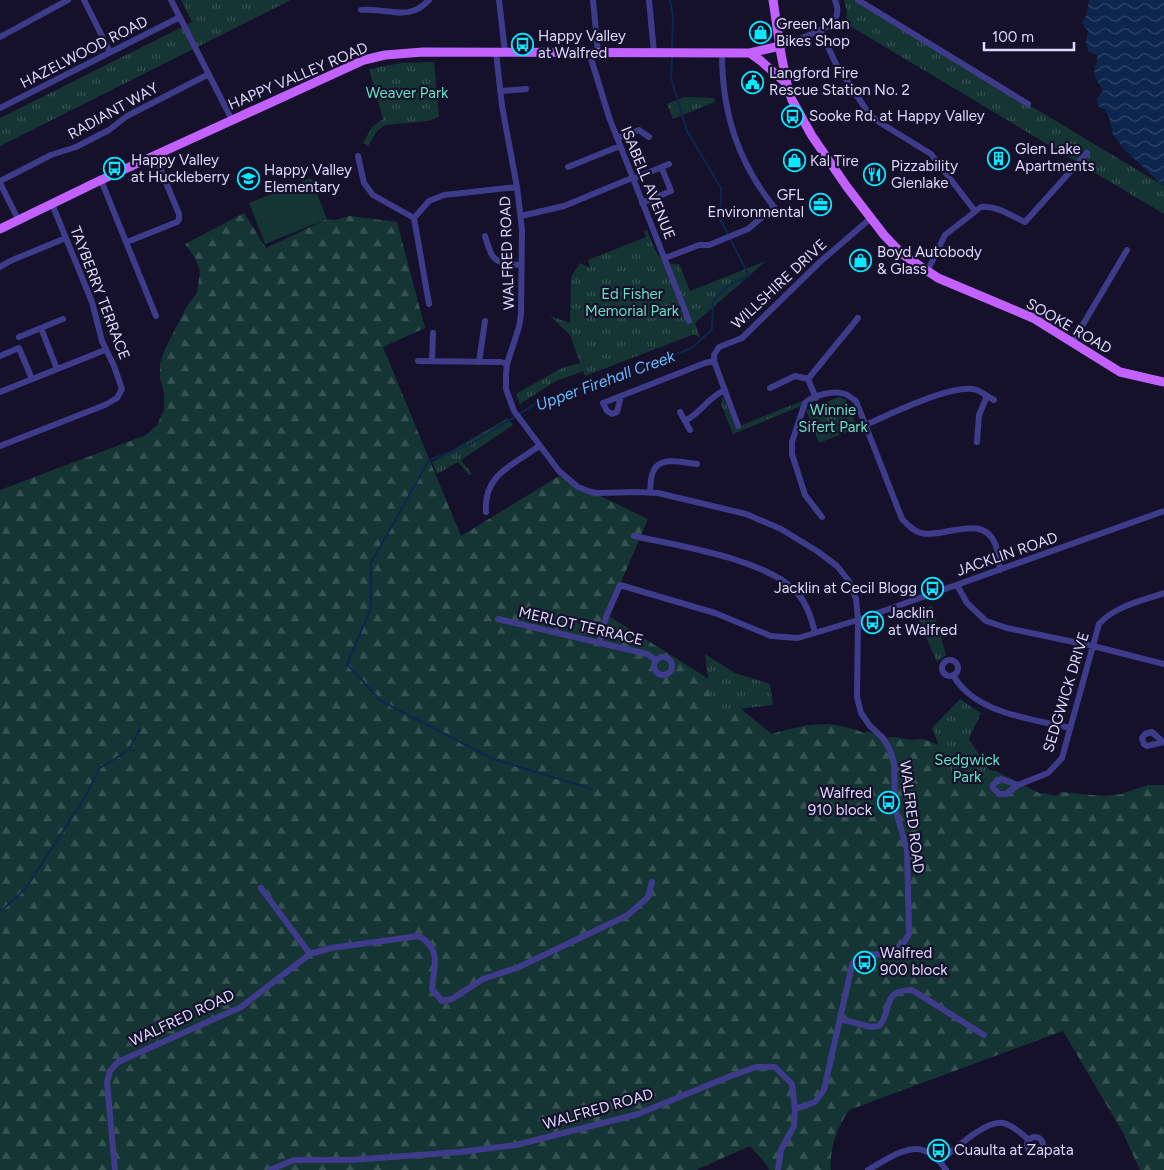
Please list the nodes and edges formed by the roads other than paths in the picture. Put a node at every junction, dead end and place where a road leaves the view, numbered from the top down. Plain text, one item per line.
1 (68, 0) edge
2 (84, 0) edge
3 (171, 0) edge
4 (418, 0) edge
5 (429, 0) edge
6 (499, 0) edge
7 (594, 0) edge
8 (649, 0) edge
9 (773, 0) edge
10 (835, 0) edge
11 (858, 0) edge
12 (361, 10) dead end
13 (419, 10) junction
14 (180, 17) junction
15 (820, 30) junction
16 (0, 37) edge
17 (780, 46) junction
18 (110, 52) junction
19 (501, 52) junction
20 (594, 52) junction
21 (654, 52) junction
22 (722, 53) junction
23 (750, 53) junction
24 (209, 74) junction
25 (787, 84) junction
26 (526, 88) dead end
27 (500, 91) junction
28 (1028, 104) dead end
29 (0, 108) edge
30 (232, 120) junction
31 (649, 137) dead end
32 (617, 138) junction
33 (620, 146) junction
34 (1088, 154) dead end
35 (155, 156) junction
36 (358, 156) dead end
37 (669, 164) dead end
38 (568, 167) dead end
39 (663, 171) dead end
40 (632, 179) junction
41 (101, 180) junction
42 (0, 182) edge
43 (517, 187) junction
44 (642, 203) junction
45 (52, 204) junction
46 (975, 211) junction
47 (521, 216) junction
48 (414, 218) junction
49 (871, 218) junction
50 (19, 220) junction
51 (0, 230) edge
52 (485, 236) dead end
53 (66, 238) junction
54 (127, 242) junction
55 (1127, 250) dead end
56 (665, 258) junction
57 (521, 265) junction
58 (0, 267) edge
59 (927, 272) junction
60 (429, 304) dead end
61 (156, 316) dead end
62 (858, 318) dead end
63 (63, 319) dead end
64 (689, 320) dead end
65 (485, 321) dead end
66 (41, 328) junction
67 (432, 333) dead end
68 (19, 337) dead end
69 (1072, 343) junction
70 (106, 350) junction
71 (0, 356) edge
72 (418, 361) dead end
73 (432, 361) junction
74 (714, 361) junction
75 (479, 362) junction
76 (507, 364) junction
77 (57, 369) junction
78 (32, 379) junction
79 (808, 379) junction
80 (1164, 382) edge
81 (770, 388) dead end
82 (724, 390) junction
83 (0, 392) edge
84 (622, 396) dead end
85 (987, 396) junction
86 (816, 398) junction
87 (994, 400) dead end
88 (680, 412) dead end
89 (686, 421) junction
90 (865, 425) junction
91 (738, 426) dead end
92 (690, 430) dead end
93 (977, 442) dead end
94 (0, 446) edge
95 (539, 446) junction
96 (697, 464) dead end
97 (650, 492) junction
98 (1164, 511) edge
99 (486, 512) dead end
100 (822, 517) dead end
101 (634, 536) dead end
102 (1000, 570) junction
103 (957, 584) junction
104 (1164, 593) edge
105 (498, 619) dead end
106 (858, 620) junction
107 (815, 633) junction
108 (599, 643) junction
109 (1093, 646) junction
110 (656, 660) dead end
111 (1164, 664) edge
112 (953, 675) dead end
113 (1070, 728) junction
114 (1018, 785) dead end
115 (652, 882) dead end
116 (261, 888) dead end
117 (310, 954) junction
118 (840, 1019) junction
119 (984, 1035) dead end
120 (795, 1109) junction
121 (1029, 1140) dead end
122 (940, 1161) junction
123 (115, 1170) edge
124 (270, 1170) edge
125 (778, 1170) edge
126 (868, 1170) edge
127 (946, 1170) edge

1 - 16 street
2 - 18 street
3 - 14 street
4 - 13 street
5 - 13 street
6 - 19 street, WALFRED ROAD
7 - 20 street, ISABELL AVENUE
8 - 21 street
9 - 17 main road, SOOKE ROAD
10 - 15 street
11 - 28 street
12 - 13 street
14 - 18 street, HAZELWOOD ROAD
14 - 24 street
15 - 17 street
15 - 46 street
17 - 23 main road, HAPPY VALLEY ROAD
17 - 25 main road, SOOKE ROAD
18 - 29 street, HAZELWOOD ROAD
19 - 20 main road, HAPPY VALLEY ROAD
19 - 27 street, WALFRED ROAD
19 - 30 main road, HAPPY VALLEY ROAD
20 - 21 main road, HAPPY VALLEY ROAD
20 - 32 street, ISABELL AVENUE
21 - 22 main road, HAPPY VALLEY ROAD
22 - 23 main road, HAPPY VALLEY ROAD
22 - 56 street
23 - 25 main road
24 - 30 street
24 - 42 street, RADIANT WAY
25 - 49 main road, SOOKE ROAD
26 - 27 street
27 - 43 street, WALFRED ROAD
30 - 35 main road, HAPPY VALLEY ROAD
31 - 32 street
32 - 33 street, ISABELL AVENUE
33 - 38 street
33 - 40 street, ISABELL AVENUE
34 - 46 street
35 - 41 main road, HAPPY VALLEY ROAD
35 - 54 street
36 - 48 street
37 - 40 street
39 - 44 street
40 - 44 street, ISABELL AVENUE
40 - 47 street
41 - 45 main road, HAPPY VALLEY ROAD
41 - 54 street
42 - 50 street, RADIANT WAY
43 - 47 street, WALFRED ROAD
43 - 48 street
44 - 56 street, ISABELL AVENUE
45 - 50 main road, HAPPY VALLEY ROAD
45 - 53 street, TAYBERRY TERRACE
46 - 59 street
47 - 57 street, WALFRED ROAD
48 - 60 street
49 - 59 main road, SOOKE ROAD
49 - 74 street, WILLSHIRE DRIVE
50 - 51 main road, HAPPY VALLEY ROAD
52 - 57 street
53 - 58 street
53 - 70 street, TAYBERRY TERRACE
54 - 61 street
55 - 69 street
56 - 64 street, ISABELL AVENUE
57 - 76 street, WALFRED ROAD
59 - 69 main road, SOOKE ROAD
62 - 79 street
63 - 66 street
65 - 75 street
66 - 68 street
66 - 77 street
67 - 73 street
69 - 80 main road, SOOKE ROAD
70 - 77 street
70 - 94 street, TAYBERRY TERRACE
71 - 78 street
72 - 73 street
73 - 75 street
74 - 82 street
74 - 84 street
75 - 76 street
76 - 95 street, WALFRED ROAD
77 - 78 street
78 - 83 street
79 - 81 street
79 - 86 street
82 - 89 street
82 - 91 street
85 - 87 street
85 - 90 street
85 - 93 street
86 - 90 street
86 - 100 street
88 - 89 street
89 - 92 street
90 - 102 street
95 - 97 street, WALFRED ROAD
95 - 99 street
96 - 97 street
97 - 106 street, WALFRED ROAD
98 - 102 street, JACKLIN ROAD
101 - 107 street
102 - 103 street, JACKLIN ROAD
103 - 106 street, JACKLIN ROAD
103 - 109 street
104 - 109 street, SEDGWICK DRIVE
105 - 108 street, MERLOT TERRACE
106 - 107 street, JACKLIN ROAD
106 - 118 street, WALFRED ROAD
107 - 108 street, JACKLIN ROAD
108 - 110 street, MERLOT TERRACE
109 - 111 street
109 - 113 street, SEDGWICK DRIVE
112 - 113 street
113 - 114 street, SEDGWICK DRIVE
115 - 117 street, WALFRED ROAD
116 - 117 street
117 - 123 street, WALFRED ROAD
118 - 119 street
118 - 120 street, WALFRED ROAD
120 - 124 street, WALFRED ROAD
120 - 125 street
121 - 122 street
122 - 126 street
122 - 127 street

